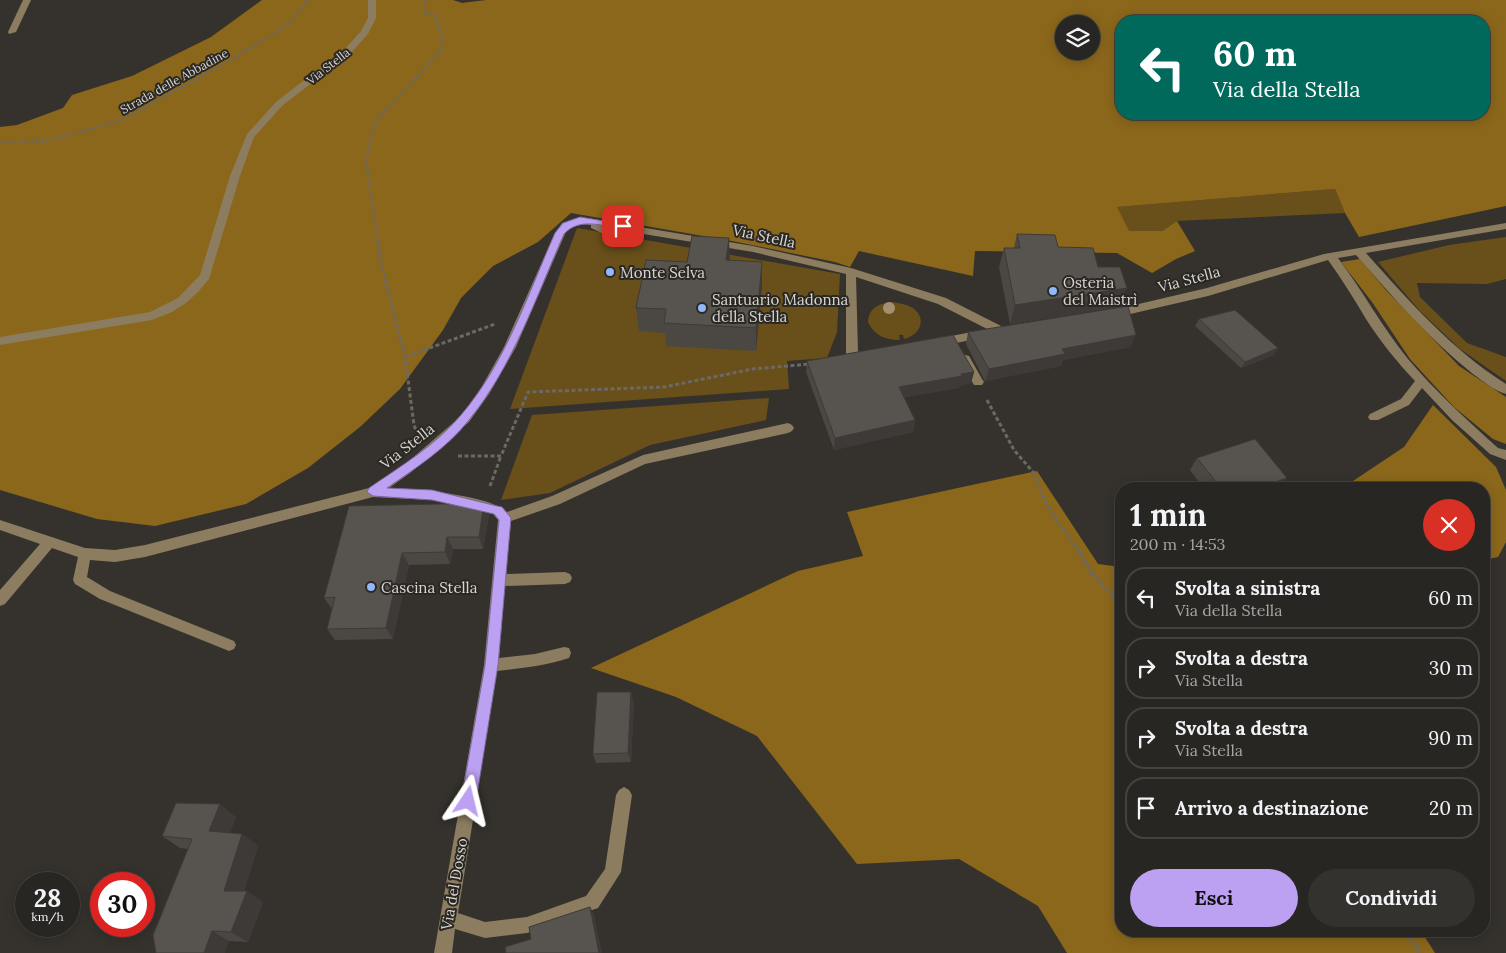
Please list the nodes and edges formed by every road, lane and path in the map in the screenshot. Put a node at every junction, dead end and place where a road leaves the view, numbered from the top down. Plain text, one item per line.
1 (27, 0) edge
2 (308, 0) edge
3 (372, 0) edge
4 (424, 0) edge
5 (12, 32) dead end
6 (0, 143) edge
7 (584, 221) junction
8 (1506, 226) edge
9 (621, 240) dead end
10 (1358, 251) junction
11 (1331, 256) junction
12 (851, 272) junction
13 (526, 311) junction
14 (1098, 317) edge
15 (954, 340) junction
16 (0, 341) edge
17 (927, 344) edge
18 (880, 352) edge
19 (405, 357) junction
20 (817, 363) edge
21 (1422, 380) junction
22 (978, 382) dead end
23 (1506, 390) edge
24 (988, 401) dead end
25 (1374, 417) dead end
26 (788, 428) dead end
27 (426, 455) junction
28 (1506, 455) edge
29 (501, 456) junction
30 (373, 492) junction
31 (484, 507) junction
32 (505, 518) junction
33 (0, 525) edge
34 (50, 542) junction
35 (85, 554) junction
36 (565, 578) dead end
37 (498, 580) junction
38 (1115, 599) edge
39 (0, 600) edge
40 (229, 645) dead end
41 (564, 653) dead end
42 (491, 665) junction
43 (624, 795) dead end
44 (449, 918) junction
45 (1409, 937) edge
46 (443, 953) edge
47 (1419, 953) edge

1 - 5 street
2 - 6 path, Strada delle Abbadine
3 - 16 street, Via Stella
4 - 19 path
7 - 9 street
7 - 12 street, Via Stella
7 - 13 street, Via Stella
8 - 10 street, Via Stella
10 - 11 street, Via Stella
10 - 23 street
11 - 14 street, Via Stella
11 - 21 street
12 - 15 street, Via Stella
12 - 18 street
13 - 19 path
13 - 27 street, Via Stella
15 - 17 street
15 - 22 street
19 - 27 path
20 - 29 path
21 - 25 street
21 - 28 street
24 - 38 path
26 - 32 street
27 - 29 path
27 - 30 street, Via Stella
29 - 31 path
30 - 31 street
30 - 35 street, Via Stella
31 - 32 street
32 - 37 street, Via del Dosso
33 - 34 street, Via Stella
34 - 35 street, Via Stella
34 - 39 street
35 - 40 street
36 - 37 street
37 - 42 street, Via del Dosso
41 - 42 street
42 - 44 street, Via del Dosso
43 - 44 street
44 - 46 street, Via del Dosso
45 - 47 path

